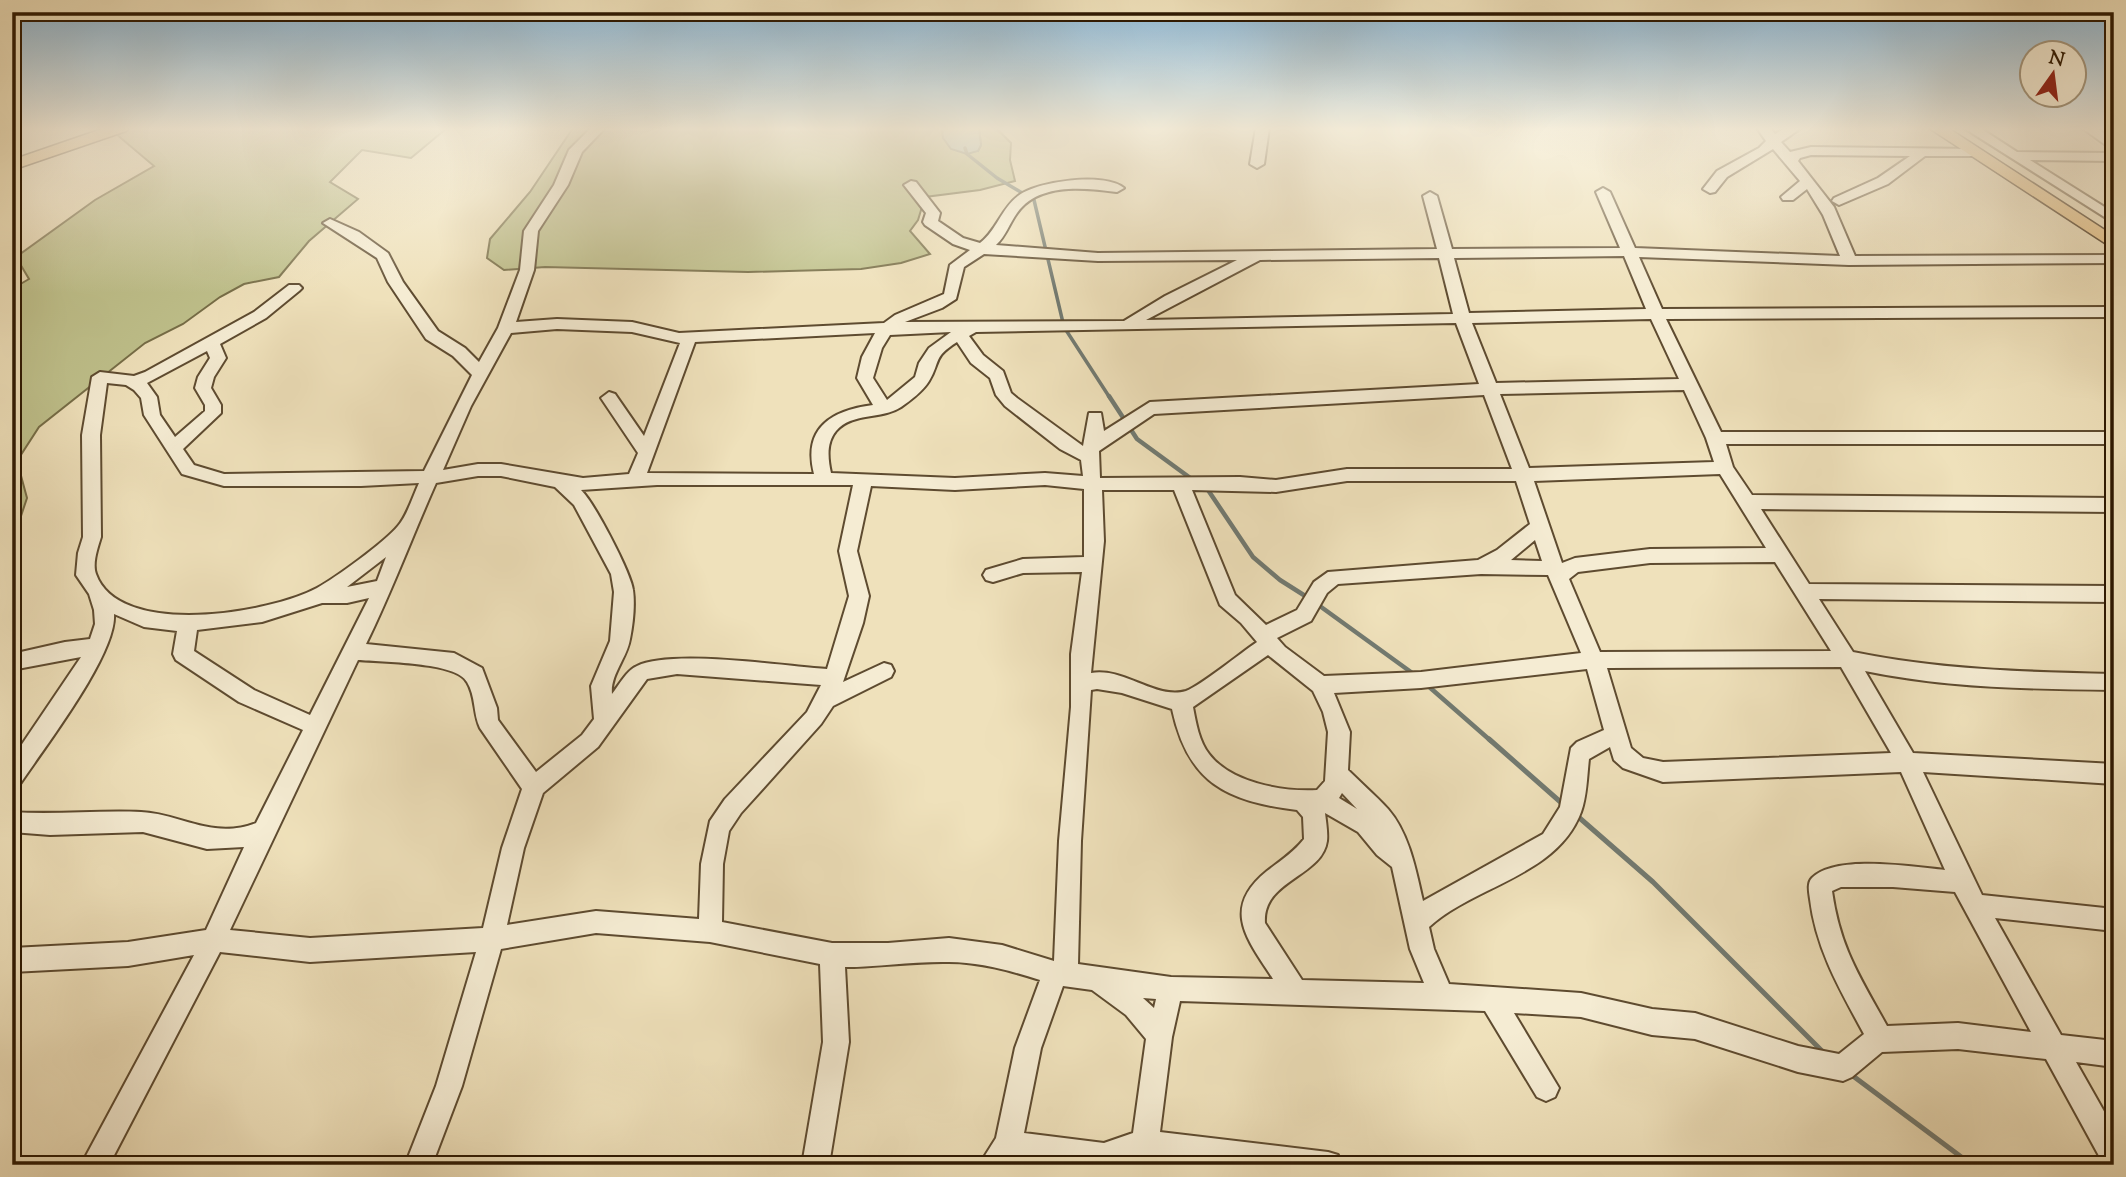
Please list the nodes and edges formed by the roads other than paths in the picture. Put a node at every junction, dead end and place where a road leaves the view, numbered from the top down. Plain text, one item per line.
1 (562, 183) edge
2 (1715, 183) edge
3 (1807, 183) edge
4 (1809, 183) edge
5 (1880, 183) edge
6 (2020, 183) edge
7 (2057, 183) edge
8 (911, 185) dead end
9 (1117, 188) dead end
10 (1710, 189) dead end
11 (1603, 192) dead end
12 (1430, 197) dead end
13 (1788, 197) dead end
14 (1839, 201) dead end
15 (2094, 206) junction
16 (2114, 207) edge
17 (2114, 219) edge
18 (330, 223) dead end
19 (2114, 244) edge
20 (983, 250) junction
21 (1631, 252) junction
22 (1445, 254) junction
23 (1259, 255) junction
24 (2114, 259) edge
25 (1849, 261) junction
26 (294, 288) dead end
27 (2114, 312) edge
28 (1656, 314) junction
29 (1463, 320) junction
30 (1128, 325) junction
31 (506, 328) junction
32 (887, 328) junction
33 (966, 331) junction
34 (212, 343) junction
35 (688, 343) dead end
36 (480, 373) junction
37 (133, 382) junction
38 (1690, 384) junction
39 (1488, 389) junction
40 (608, 398) dead end
41 (883, 409) junction
42 (1095, 417) dead end
43 (1715, 438) junction
44 (2114, 438) edge
45 (174, 448) junction
46 (646, 452) junction
47 (1091, 452) junction
48 (1725, 468) junction
49 (1523, 475) junction
50 (431, 478) junction
51 (636, 480) junction
52 (825, 480) junction
53 (863, 480) junction
54 (560, 482) junction
55 (1093, 484) junction
56 (1181, 484) junction
57 (1748, 502) junction
58 (2114, 505) edge
59 (1540, 526) junction
60 (407, 528) junction
61 (1781, 555) junction
62 (1092, 564) junction
63 (1480, 567) junction
64 (1556, 574) junction
65 (993, 575) dead end
66 (384, 587) junction
67 (1804, 591) junction
68 (2114, 594) edge
69 (321, 595) junction
70 (101, 599) junction
71 (189, 622) junction
72 (1266, 639) junction
73 (96, 647) junction
74 (353, 651) junction
75 (1847, 659) junction
76 (1594, 660) junction
77 (12, 662) edge
78 (884, 671) dead end
79 (834, 678) junction
80 (2114, 682) edge
81 (1081, 684) junction
82 (1320, 685) junction
83 (826, 700) junction
84 (1181, 701) junction
85 (605, 720) junction
86 (317, 726) junction
87 (1616, 734) junction
88 (1907, 762) junction
89 (1336, 773) junction
90 (2114, 774) edge
91 (12, 777) edge
92 (534, 788) junction
93 (1313, 800) junction
94 (12, 822) edge
95 (264, 830) junction
96 (1402, 861) junction
97 (1962, 882) junction
98 (1975, 905) junction
99 (2114, 920) edge
100 (1416, 923) junction
101 (710, 931) junction
102 (492, 939) junction
103 (213, 940) junction
104 (832, 955) junction
105 (12, 960) edge
106 (1060, 974) junction
107 (1091, 978) junction
108 (1171, 989) junction
109 (1297, 993) junction
110 (1442, 996) junction
111 (1492, 1000) junction
112 (1159, 1037) junction
113 (1880, 1039) junction
114 (2054, 1047) junction
115 (2114, 1054) edge
116 (1546, 1087) dead end
117 (2089, 1111) junction
118 (2114, 1125) edge
119 (1145, 1143) junction
120 (1000, 1155) edge
121 (2114, 1156) edge
122 (94, 1165) edge
123 (418, 1165) edge
124 (814, 1165) edge
125 (1328, 1165) edge

1 - 31 street
2 - 10 street
3 - 13 street
4 - 25 street
5 - 14 street
6 - 19 main road
7 - 15 street
8 - 20 street
9 - 20 street
11 - 21 street
12 - 22 street
15 - 16 street
15 - 17 street
18 - 36 street
20 - 23 street
20 - 32 street
21 - 22 street
21 - 25 street
21 - 28 street
22 - 23 street
22 - 29 street
23 - 30 street
24 - 25 street
26 - 34 street
27 - 28 street
28 - 29 street
28 - 38 street
29 - 30 street
29 - 39 street
30 - 33 street
31 - 32 street
31 - 36 street
32 - 33 street
32 - 41 street
33 - 41 street
33 - 47 street
34 - 37 street
34 - 45 street
35 - 46 street
36 - 50 street
37 - 45 street
37 - 70 street
38 - 39 street
38 - 43 street
39 - 47 street
39 - 49 street
40 - 46 street
41 - 52 street
42 - 47 street
43 - 44 street
43 - 48 street
45 - 50 street
46 - 51 street
47 - 55 street
48 - 49 street
48 - 57 street
49 - 56 street
49 - 59 street
50 - 54 street
50 - 60 street
51 - 52 street
51 - 54 street
52 - 53 street
53 - 55 street
53 - 79 street
54 - 85 street
55 - 56 street
55 - 62 street
56 - 72 street
57 - 58 street
57 - 61 street
59 - 63 street
59 - 64 street
60 - 66 street
60 - 69 street
61 - 64 street
61 - 67 street
62 - 65 street
62 - 81 street
63 - 64 street
63 - 72 street
64 - 76 street
66 - 69 street
66 - 74 street
67 - 68 street
67 - 75 street
69 - 71 street
70 - 71 street
70 - 73 street
71 - 86 street
72 - 82 street
72 - 84 street
73 - 77 street
73 - 91 street
74 - 86 street
74 - 92 street
75 - 76 street
75 - 80 street
75 - 88 street
76 - 82 street
76 - 87 street
78 - 83 street
79 - 83 street
79 - 85 street
81 - 84 street
81 - 106 street
82 - 89 street
83 - 101 street
84 - 93 street
85 - 92 street
86 - 95 street
87 - 88 street
87 - 100 street
88 - 90 street
88 - 97 street
89 - 93 street
89 - 96 street
92 - 102 street
93 - 96 street
93 - 109 street
94 - 95 street
95 - 103 street
96 - 100 street
97 - 98 street
97 - 113 street
98 - 99 street
98 - 114 street
100 - 110 street
101 - 102 street
101 - 104 street
102 - 103 street
102 - 123 street
103 - 105 street
103 - 122 street
104 - 106 street
104 - 124 street
106 - 107 street
106 - 120 street
107 - 108 street
107 - 112 street
108 - 109 street
108 - 112 street
109 - 110 street
110 - 111 street
111 - 113 street
111 - 116 street
112 - 119 street
113 - 114 street
114 - 115 street
114 - 117 street
117 - 118 street
117 - 121 street
119 - 120 street
119 - 125 street

